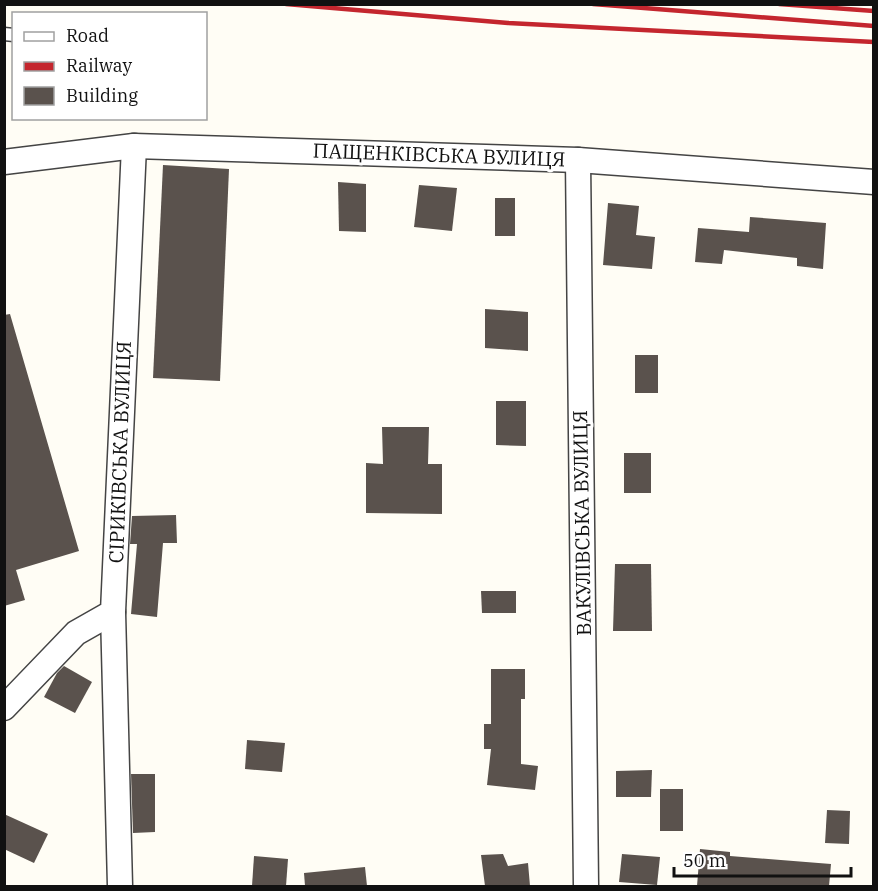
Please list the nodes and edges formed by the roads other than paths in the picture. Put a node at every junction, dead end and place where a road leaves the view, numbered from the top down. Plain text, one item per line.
1 (134, 146) junction
2 (578, 160) junction
3 (4, 162) edge
4 (873, 182) edge
5 (113, 612) junction
6 (4, 708) edge
7 (120, 886) edge
8 (586, 886) edge

1 - 2 street, ПАЩЕНКІВСЬКА ВУЛИЦЯ
1 - 3 street, ПАЩЕНКІВСЬКА ВУЛИЦЯ
1 - 5 street, СІРИКІВСЬКА ВУЛИЦЯ
2 - 4 street, ПАЩЕНКІВСЬКА ВУЛИЦЯ
2 - 8 street, ВАКУЛІВСЬКА ВУЛИЦЯ
5 - 6 street
5 - 7 street, СІРИКІВСЬКА ВУЛИЦЯ

